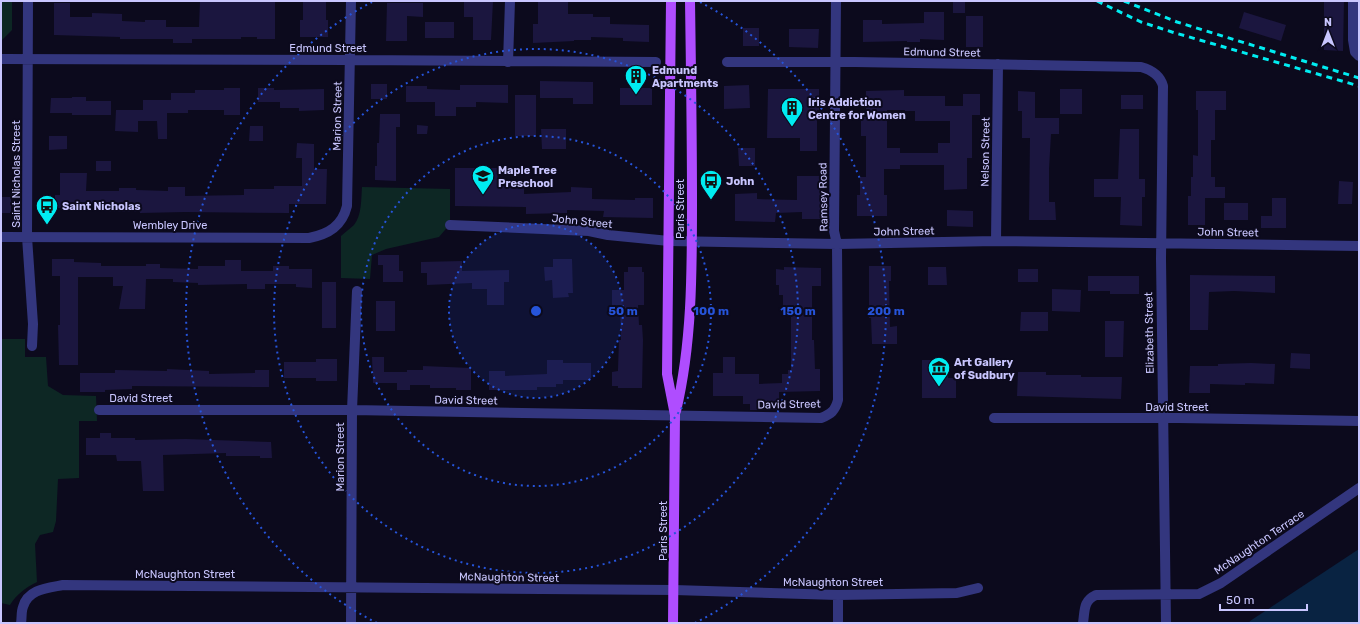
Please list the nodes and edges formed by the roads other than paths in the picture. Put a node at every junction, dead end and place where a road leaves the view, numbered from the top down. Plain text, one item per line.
1 (28, 1) edge
2 (351, 1) edge
3 (510, 1) edge
4 (671, 1) edge
5 (690, 1) edge
6 (836, 1) edge
7 (1353, 1) edge
8 (1359, 56) edge
9 (1, 59) edge
10 (28, 59) junction
11 (351, 60) junction
12 (508, 62) junction
13 (656, 62) dead end
14 (727, 62) dead end
15 (836, 62) junction
16 (998, 64) junction
17 (1155, 73) joint
18 (450, 224) dead end
19 (335, 227) joint
20 (1, 237) edge
21 (28, 237) junction
22 (669, 241) junction
23 (996, 241) junction
24 (692, 242) junction
25 (1161, 242) junction
26 (837, 244) junction
27 (1359, 246) edge
28 (357, 291) dead end
29 (32, 346) dead end
30 (99, 410) dead end
31 (352, 410) junction
32 (831, 414) joint
33 (675, 415) junction
34 (994, 418) dead end
35 (1162, 418) junction
36 (1359, 421) edge
37 (1359, 488) edge
38 (351, 587) junction
39 (978, 588) dead end
40 (674, 590) junction
41 (1166, 594) junction
42 (838, 596) junction
43 (21, 623) edge
44 (351, 623) edge
45 (673, 623) edge
46 (838, 623) edge
47 (1083, 623) edge
48 (1166, 623) edge

1 - 10 street, Saint Nicholas Street
2 - 11 street, Marion Street
3 - 12 street
4 - 22 main road, Paris Street
5 - 24 main road, Paris Street
6 - 15 street, Ramsey Road
7 - 8 street
9 - 10 street, Edmund Street
10 - 11 street, Edmund Street
10 - 21 street, Saint Nicholas Street
11 - 12 street, Edmund Street
11 - 19 street, Marion Street
12 - 13 street, Edmund Street
14 - 15 street, Edmund Street
15 - 16 street, Edmund Street
15 - 26 street, Ramsey Road
16 - 17 street, Edmund Street
16 - 23 street, Nelson Street
17 - 25 street, Elizabeth Street
18 - 22 street, John Street
19 - 21 street, Wembley Drive
20 - 21 street, Wembley Drive
21 - 29 street, Saint Nicholas Street
22 - 24 street, John Street
22 - 33 main road, Paris Street
23 - 25 street, John Street
23 - 26 street, John Street
24 - 26 street, John Street
24 - 33 main road, Paris Street
25 - 27 street, John Street
25 - 35 street, Elizabeth Street
26 - 32 street, Ramsey Road
28 - 31 street, Marion Street
30 - 31 street, David Street
31 - 33 street, David Street
31 - 38 street, Marion Street
32 - 33 street, David Street
33 - 40 main road, Paris Street
34 - 35 street, David Street
35 - 36 street, David Street
35 - 41 street, Elizabeth Street
37 - 41 street, McNaughton Terrace
38 - 40 street, McNaughton Street
38 - 43 street, McNaughton Street
38 - 44 street, Marion Street
39 - 42 street, McNaughton Street
40 - 42 street, McNaughton Street
40 - 45 main road, Paris Street
41 - 47 street
41 - 48 street, Elizabeth Street
42 - 46 street

